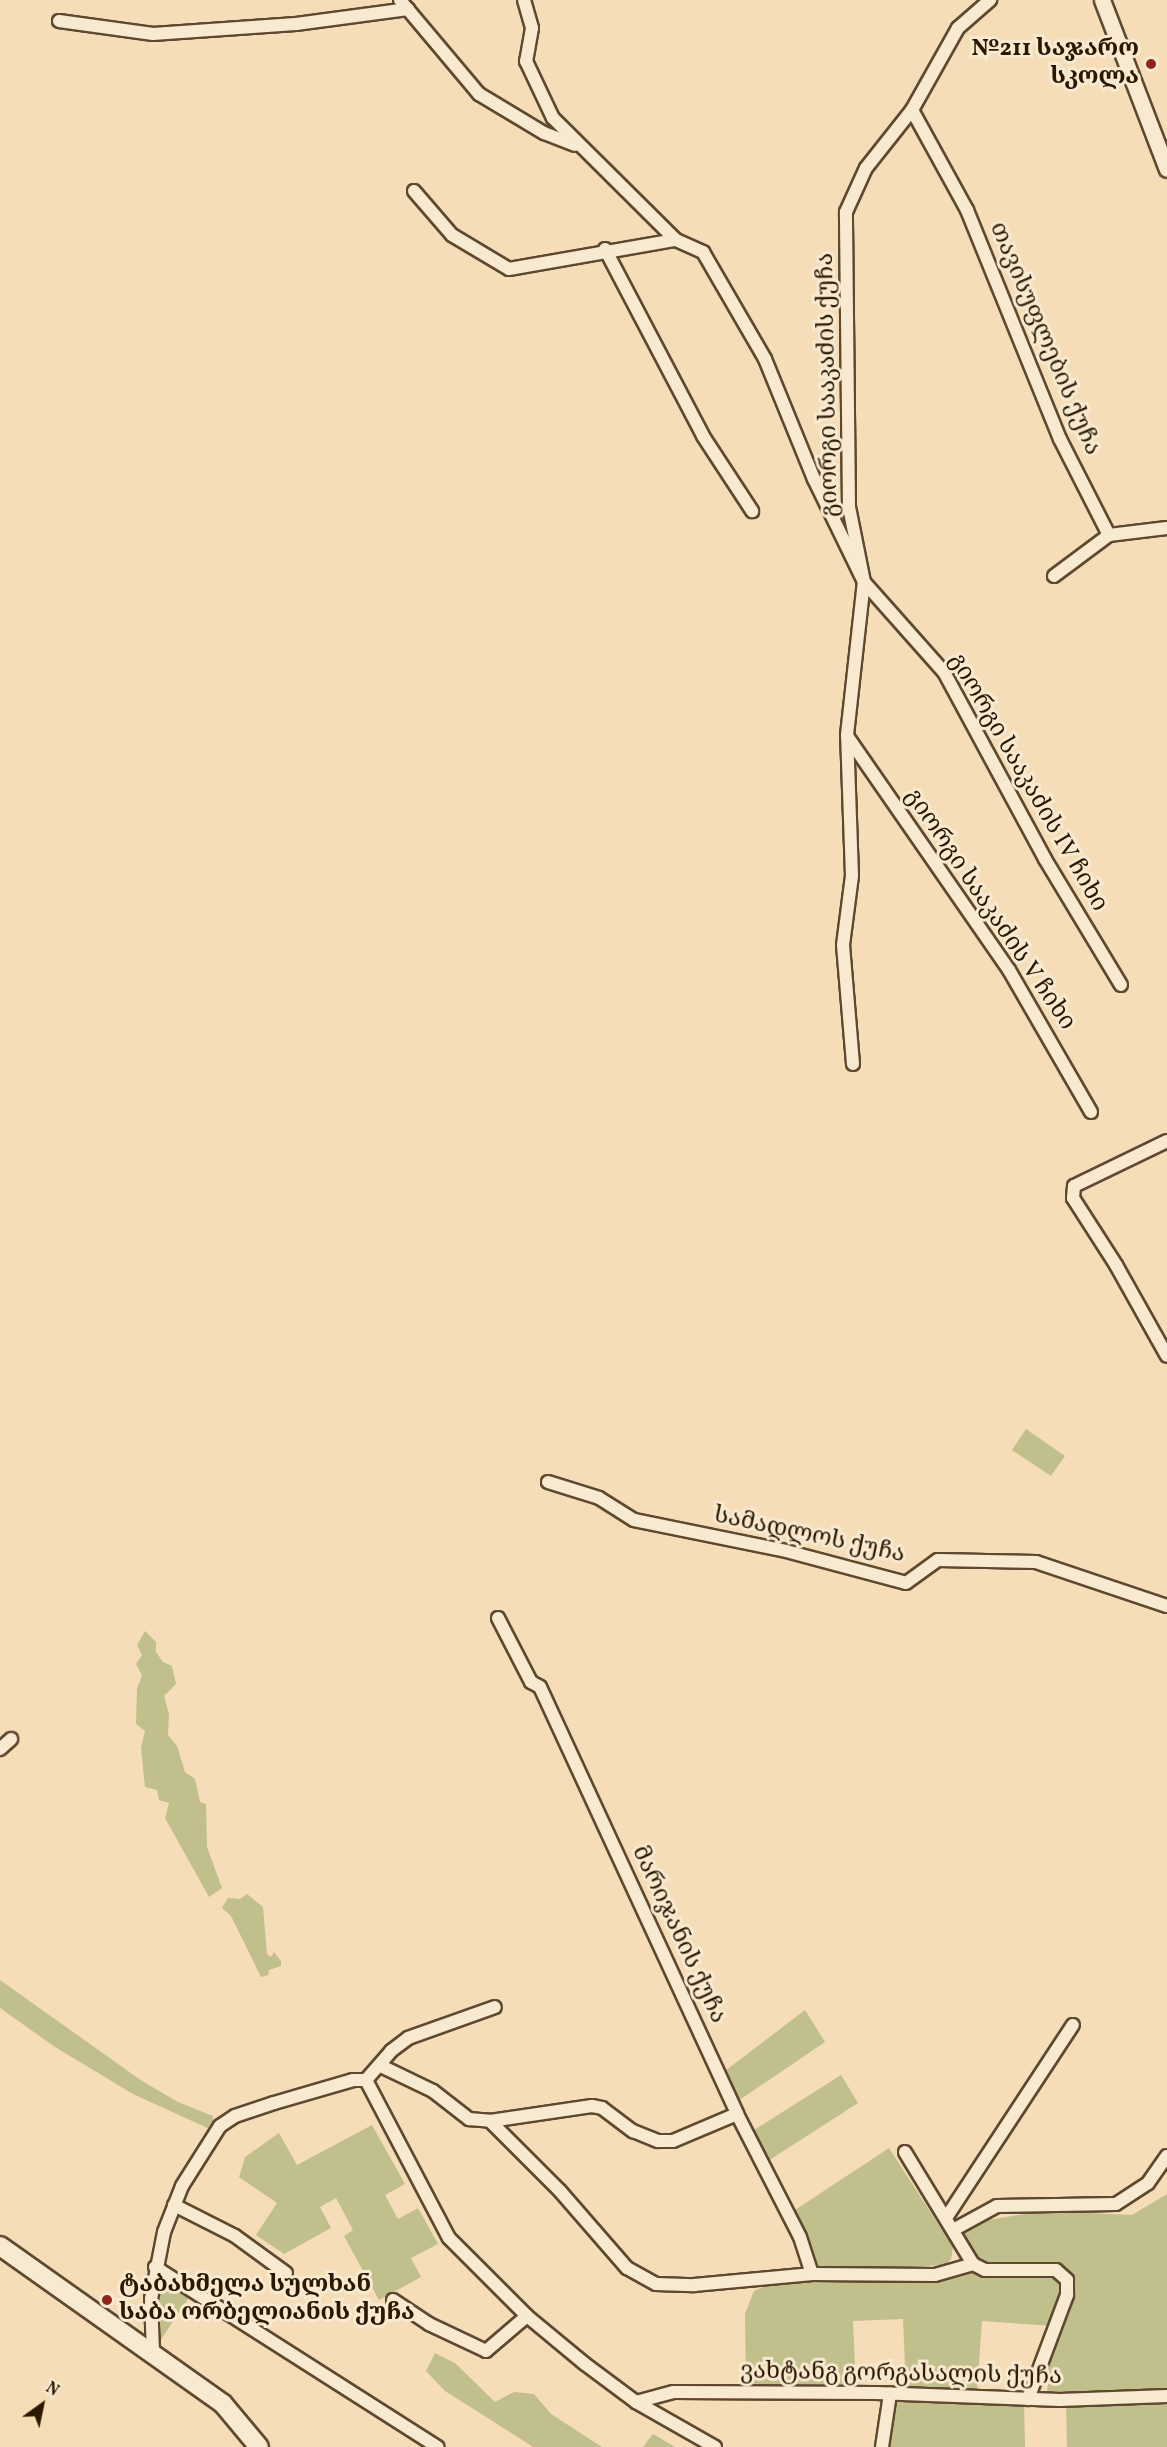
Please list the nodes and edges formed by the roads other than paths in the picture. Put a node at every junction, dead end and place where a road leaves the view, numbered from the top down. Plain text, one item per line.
1 (524, 0) edge
2 (990, 0) edge
3 (1102, 0) edge
4 (404, 4) edge
5 (59, 21) dead end
6 (912, 110) junction
7 (579, 146) junction
8 (1167, 169) edge
9 (414, 191) dead end
10 (676, 240) junction
11 (605, 249) junction
12 (752, 511) dead end
13 (1167, 528) edge
14 (1109, 535) junction
15 (1054, 576) dead end
16 (864, 582) junction
17 (847, 735) junction
18 (1121, 986) dead end
19 (853, 1064) dead end
20 (1091, 1112) dead end
21 (1167, 1141) edge
22 (1167, 1356) edge
23 (548, 1482) dead end
24 (1167, 1606) edge
25 (498, 1618) dead end
26 (12, 1739) dead end
27 (0, 1749) edge
28 (495, 2007) dead end
29 (1073, 2025) dead end
30 (381, 2066) junction
31 (366, 2080) junction
32 (737, 2114) junction
33 (490, 2121) junction
34 (905, 2152) dead end
35 (1167, 2156) edge
36 (174, 2205) junction
37 (946, 2218) junction
38 (953, 2230) junction
39 (0, 2246) edge
40 (973, 2264) junction
41 (154, 2266) junction
42 (286, 2273) dead end
43 (812, 2274) junction
44 (393, 2300) dead end
45 (527, 2316) junction
46 (153, 2352) junction
47 (890, 2394) junction
48 (1167, 2396) edge
49 (1028, 2399) junction
50 (636, 2402) junction
51 (260, 2447) edge
52 (438, 2447) edge
53 (715, 2447) edge
54 (882, 2447) edge

1 - 7 street
2 - 6 street, გიორგი სააკაძის ქუჩა
3 - 8 street
4 - 5 street
4 - 7 street
6 - 14 street, თავისუფლების ქუჩა
6 - 16 street, გიორგი სააკაძის ქუჩა
7 - 10 street
9 - 11 street
10 - 11 street
10 - 16 street
11 - 12 street
13 - 14 street
14 - 15 street
16 - 17 street, გიორგი სააკაძის ქუჩა
16 - 18 street, გიორგი სააკაძის IV ჩიხი
17 - 19 street, გიორგი სააკაძის ქუჩა
17 - 20 street, გიორგი სააკაძის V ჩიხი
21 - 22 street
23 - 24 street, სამადლოს ქუჩა
25 - 32 street, მარიჯანის ქუჩა
26 - 27 street
28 - 30 street
29 - 37 street
30 - 31 street
30 - 33 street
31 - 36 street
31 - 45 street
32 - 33 street
32 - 43 street, მარიჯანის ქუჩა
33 - 43 street
34 - 37 street
35 - 38 street
36 - 41 street
36 - 42 street
37 - 38 street
38 - 40 street
39 - 46 main road
40 - 43 street
40 - 49 street
41 - 46 street
41 - 52 street
44 - 45 street
45 - 50 street
46 - 51 main road
47 - 49 street, ვახტანგ გორგასალის ქუჩა
47 - 50 street, ვახტანგ გორგასალის ქუჩა
47 - 54 street
48 - 49 street, ვახტანგ გორგასალის ქუჩა
50 - 53 street

